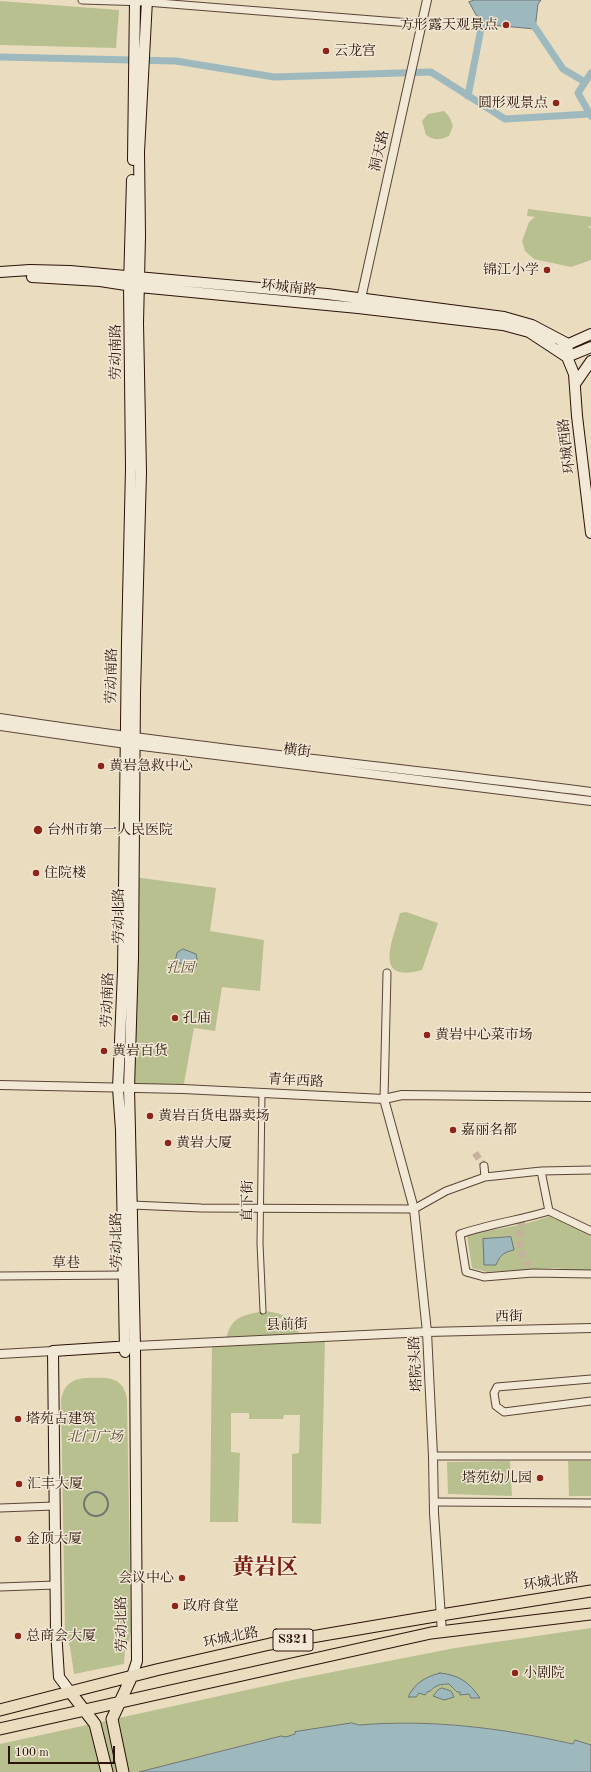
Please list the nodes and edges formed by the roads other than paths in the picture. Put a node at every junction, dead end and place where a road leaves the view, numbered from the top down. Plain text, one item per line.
1 (82, 0) edge
2 (427, 0) edge
3 (135, 1) edge
4 (147, 1) edge
5 (423, 24) junction
6 (139, 49) junction
7 (0, 272) edge
8 (0, 279) edge
9 (134, 281) junction
10 (360, 303) junction
11 (591, 334) edge
12 (568, 344) junction
13 (591, 347) edge
14 (556, 350) junction
15 (567, 357) junction
16 (591, 361) edge
17 (575, 384) junction
18 (591, 533) edge
19 (0, 718) edge
20 (0, 726) edge
21 (130, 741) junction
22 (395, 772) junction
23 (591, 792) edge
24 (591, 801) edge
25 (387, 973) dead end
26 (0, 1085) edge
27 (118, 1088) junction
28 (129, 1088) junction
29 (262, 1092) junction
30 (591, 1097) edge
31 (384, 1099) junction
32 (484, 1166) tunnel mouth
33 (591, 1170) edge
34 (542, 1171) junction
35 (485, 1177) junction
36 (132, 1205) junction
37 (260, 1208) junction
38 (414, 1209) junction
39 (549, 1211) junction
40 (591, 1231) edge
41 (591, 1274) edge
42 (128, 1275) junction
43 (0, 1276) edge
44 (263, 1311) dead end
45 (591, 1328) edge
46 (427, 1332) junction
47 (130, 1349) junction
48 (53, 1353) junction
49 (0, 1354) edge
50 (591, 1379) edge
51 (591, 1401) edge
52 (434, 1456) junction
53 (591, 1456) edge
54 (434, 1502) junction
55 (591, 1503) edge
56 (54, 1506) junction
57 (0, 1508) edge
58 (55, 1585) junction
59 (0, 1587) edge
60 (591, 1591) edge
61 (591, 1614) edge
62 (441, 1615) junction
63 (442, 1632) junction
64 (132, 1676) junction
65 (71, 1693) junction
66 (119, 1703) junction
67 (0, 1710) edge
68 (85, 1711) junction
69 (0, 1729) edge
70 (107, 1772) edge
71 (123, 1772) edge

1 - 3 street
2 - 5 street, 洞天路
3 - 4 street
3 - 6 main road
4 - 5 street
4 - 6 main road
5 - 10 street, 洞天路
6 - 9 main road, 劳动南路
7 - 9 main road
8 - 9 main road, 环城南路
9 - 10 main road, 环城南路
9 - 21 main road, 劳动南路
10 - 12 main road
10 - 14 main road, 环城南路
11 - 12 main road
12 - 14 main road
12 - 15 main road
13 - 15 main road
14 - 15 main road, 环城南路
15 - 17 main road, 环城西路
16 - 17 main road
17 - 18 main road, 环城西路
19 - 21 street, 横街
20 - 21 street, 横街
21 - 22 street, 横街
21 - 27 main road, 劳动南路
21 - 28 main road, 劳动北路
22 - 23 street, 横街
22 - 24 street, 横街
25 - 31 street
26 - 27 street, 青年西路
27 - 28 street, 青年西路
27 - 42 main road, 劳动南路
28 - 29 street, 青年西路
28 - 36 main road, 劳动北路
29 - 31 street, 青年西路
29 - 37 street, 直下街
30 - 31 street, 青年西路
31 - 38 street, 塔院头路
32 - 35 street
33 - 34 street
34 - 35 street
34 - 39 street
35 - 38 street
36 - 37 street
36 - 42 main road, 劳动北路
37 - 38 street
37 - 44 street, 直下街
38 - 46 street, 塔院头路
39 - 40 street
39 - 41 street
42 - 43 street, 草巷
42 - 47 main road, 劳动北路
45 - 46 street, 西街
46 - 47 street, 县前街
46 - 52 street, 塔院头路
47 - 48 main road, 县前街
47 - 64 main road, 劳动北路
48 - 49 street, 县前街
48 - 56 main road
50 - 51 street
52 - 53 street
52 - 54 street, 塔院头路
54 - 55 street
54 - 62 street, 塔院头路
56 - 57 street
56 - 58 main road
58 - 59 street
58 - 65 main road
60 - 62 main road, 环城北路 / S321
61 - 63 main road, S321
62 - 63 street, 塔院头路
62 - 64 main road, 环城北路 / S321
63 - 66 main road, S321
64 - 65 main road, 环城北路 / S321
64 - 66 main road, 劳动北路
65 - 67 main road, 环城北路 / S321
65 - 68 main road
66 - 68 main road, S321
66 - 71 main road, 劳动北路
68 - 69 main road, S321
68 - 70 main road

